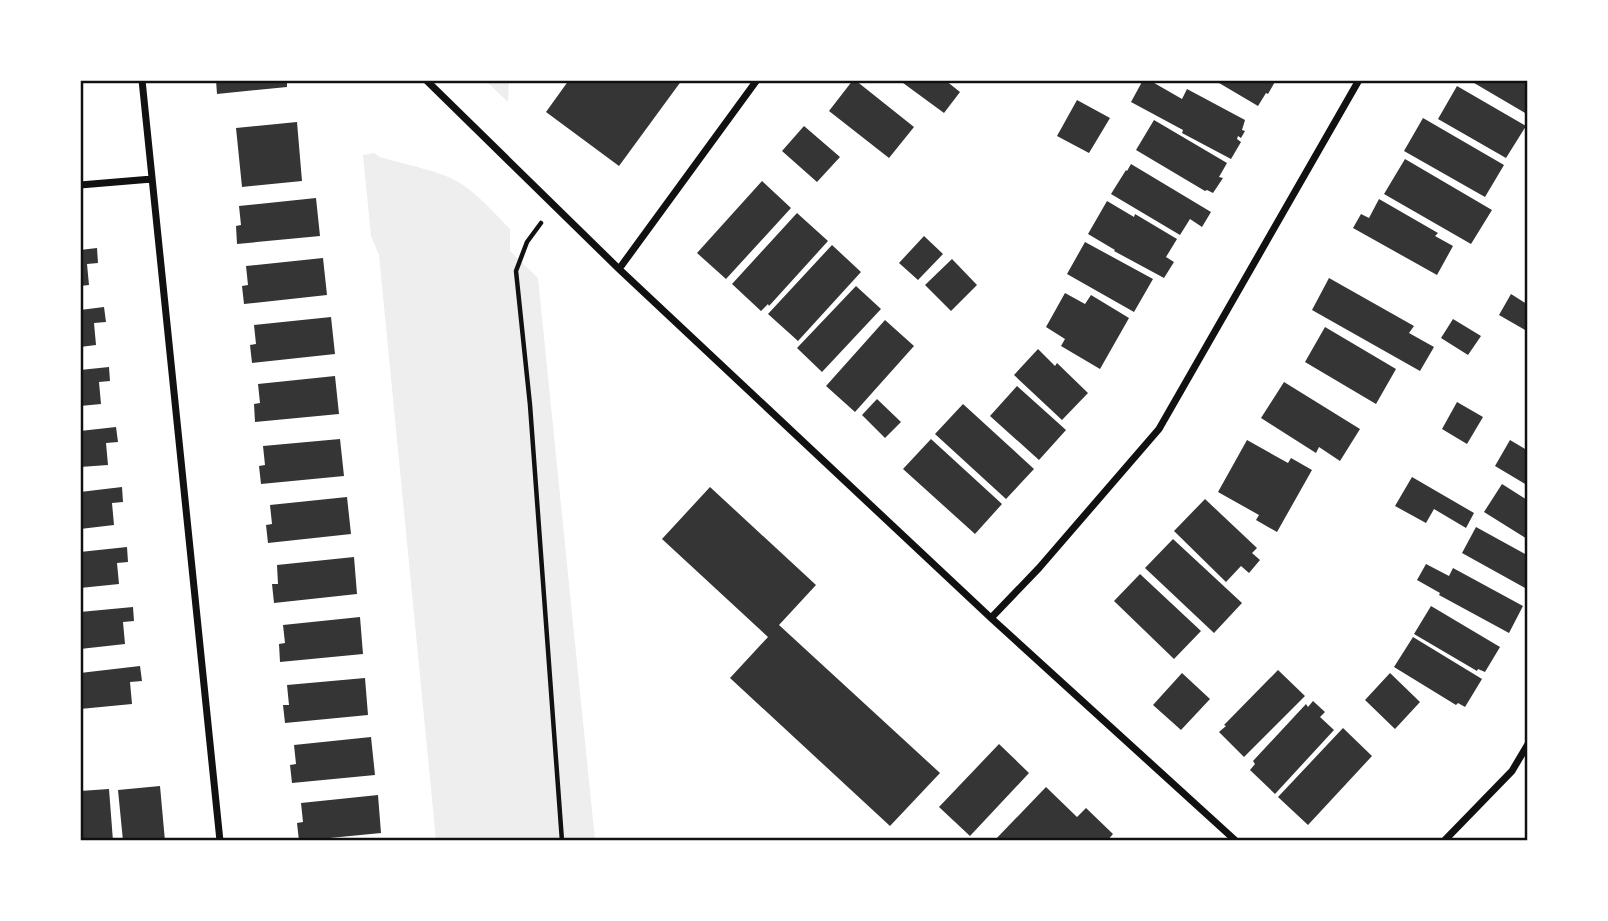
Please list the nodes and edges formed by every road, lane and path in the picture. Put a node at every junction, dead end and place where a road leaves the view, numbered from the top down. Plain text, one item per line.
1 (142, 80) edge
2 (426, 80) edge
3 (757, 80) edge
4 (1359, 80) edge
5 (152, 179) junction
6 (80, 185) edge
7 (553, 205) junction
8 (619, 269) junction
9 (992, 618) junction
10 (1528, 744) edge
11 (220, 841) edge
12 (562, 841) edge
13 (1236, 841) edge
14 (1444, 841) edge

1 - 5 street
2 - 7 street
3 - 8 street
4 - 9 street
5 - 6 street
5 - 11 street
7 - 8 street
7 - 12 path
8 - 9 street
9 - 13 street
10 - 14 street

